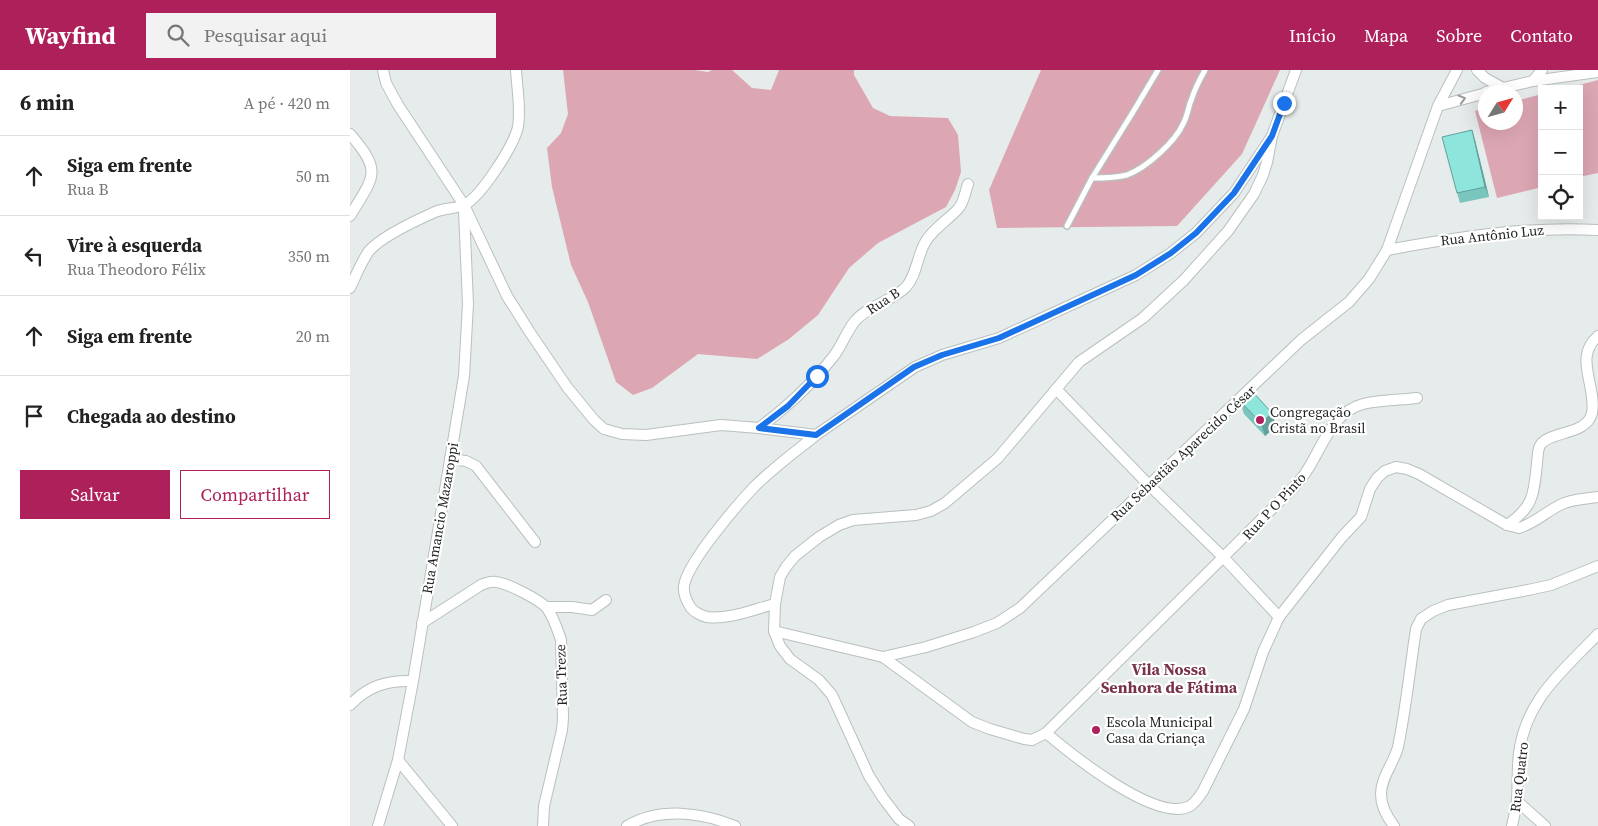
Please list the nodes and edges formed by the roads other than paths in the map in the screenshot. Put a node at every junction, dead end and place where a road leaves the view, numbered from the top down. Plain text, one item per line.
1 (383, 70) edge
2 (516, 70) edge
3 (1158, 70) edge
4 (1205, 70) edge
5 (1296, 70) edge
6 (1457, 70) edge
7 (1477, 70) edge
8 (1542, 70) edge
9 (1598, 72) edge
10 (1564, 74) edge
11 (1533, 81) junction
12 (1498, 85) edge
13 (1516, 85) edge
14 (1478, 95) edge
15 (1438, 106) junction
16 (350, 134) edge
17 (1272, 136) junction
18 (1092, 178) junction
19 (968, 184) dead end
20 (464, 205) junction
21 (350, 216) edge
22 (1067, 226) dead end
23 (1598, 230) edge
24 (1387, 250) junction
25 (350, 288) edge
26 (1598, 336) edge
27 (1056, 389) junction
28 (1417, 398) dead end
29 (759, 428) junction
30 (816, 435) junction
31 (450, 459) junction
32 (1148, 484) junction
33 (1598, 497) edge
34 (1506, 525) junction
35 (535, 542) dead end
36 (1224, 558) junction
37 (1598, 566) edge
38 (606, 600) dead end
39 (775, 604) junction
40 (546, 607) junction
41 (1279, 618) junction
42 (422, 623) junction
43 (774, 631) junction
44 (1598, 634) edge
45 (883, 657) junction
46 (413, 681) junction
47 (350, 705) edge
48 (1046, 734) junction
49 (398, 760) junction
50 (1517, 801) junction
51 (378, 826) edge
52 (452, 826) edge
53 (544, 826) edge
54 (627, 826) edge
55 (735, 826) edge
56 (908, 826) edge
57 (1394, 826) edge
58 (1512, 826) edge
59 (1545, 826) edge

1 - 20 street
2 - 20 street
3 - 18 lane
4 - 18 lane
5 - 17 street
6 - 15 street, Rua Sebastião Aparecido César
7 - 12 street
8 - 11 street
9 - 10 street
10 - 11 street
11 - 13 street
15 -> 14 street
15 - 24 street, Rua Sebastião Aparecido César
16 - 21 street
17 - 27 street
17 - 30 street
18 - 22 lane
19 - 29 street, Rua B
20 - 25 street
20 - 29 street
20 - 31 street, Rua Amancio Mazaroppi
23 - 24 street, Rua Antônio Luz
24 - 32 street, Rua Sebastião Aparecido César
26 - 34 street
27 - 32 street
27 - 39 street
28 - 36 street, Rua P O Pinto
29 - 30 street
30 - 39 street
31 - 35 street
31 - 42 street, Rua Amancio Mazaroppi
32 - 36 street
32 - 45 street, Rua Sebastião Aparecido César
33 - 34 street
34 - 41 street
36 - 41 street
36 - 48 street, Rua P O Pinto
37 - 57 street
38 - 40 street
39 - 43 street
40 - 42 street
40 - 53 street, Rua Treze
41 - 48 street
42 - 46 street, Rua Amancio Mazaroppi
43 - 45 street, Rua Sebastião Aparecido César
43 - 56 street
44 - 50 street, Rua Quatro
45 - 48 street
46 - 47 street
46 - 49 street, Rua Amancio Mazaroppi
49 - 51 street, Rua Amancio Mazaroppi
49 - 52 street
50 - 58 street, Rua Quatro
50 - 59 street
54 - 55 street

